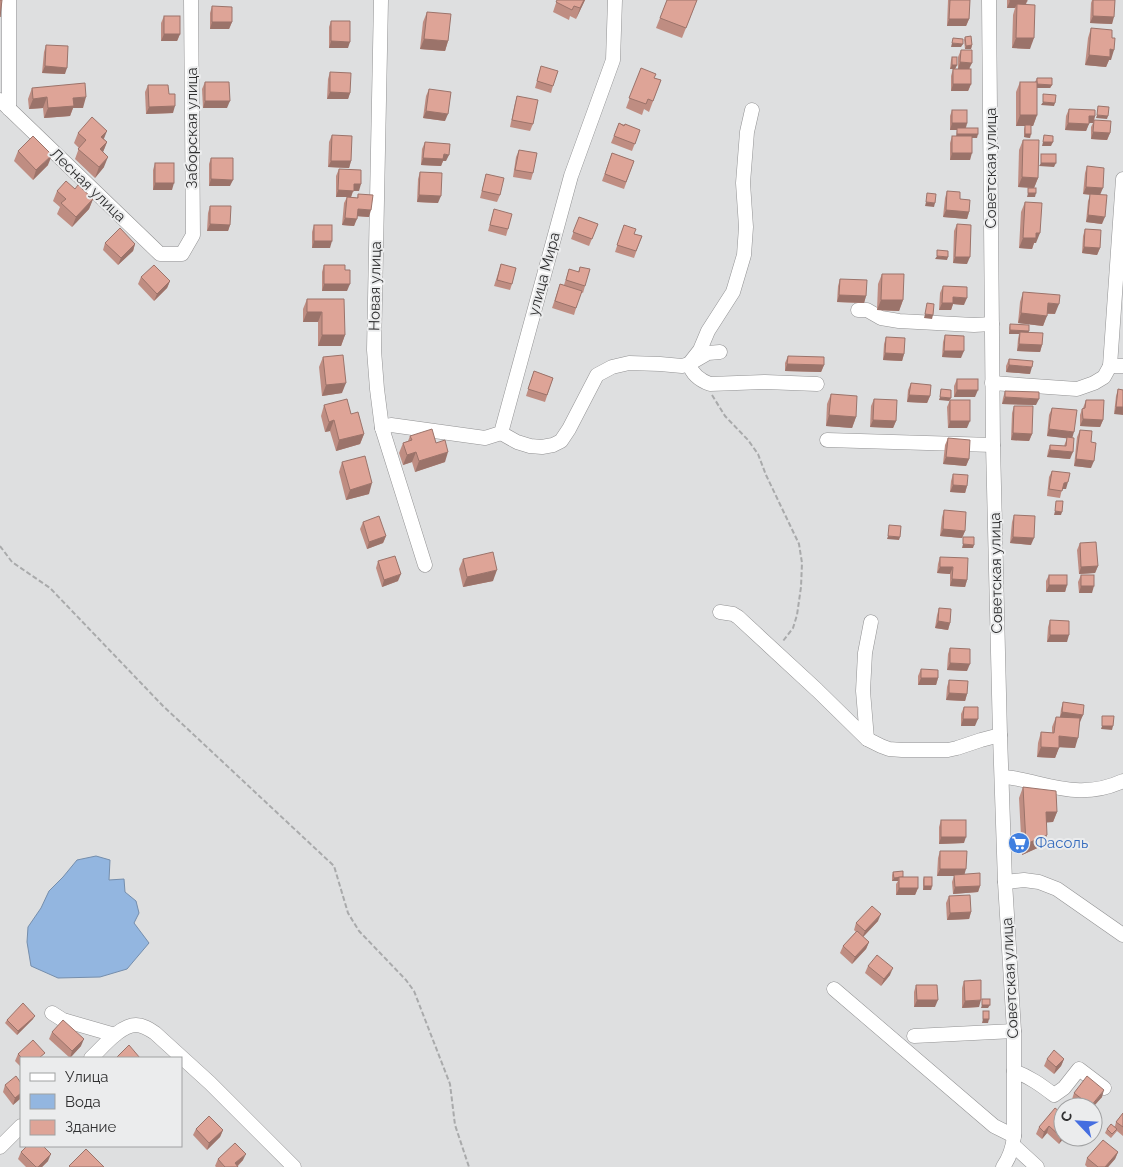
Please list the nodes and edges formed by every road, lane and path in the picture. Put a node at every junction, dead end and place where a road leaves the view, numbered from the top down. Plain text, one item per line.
1 (9, 0) edge
2 (191, 0) edge
3 (381, 0) edge
4 (615, 0) edge
5 (989, 0) edge
6 (4, 105) edge
7 (752, 110) dead end
8 (1123, 179) edge
9 (182, 254) joint
10 (858, 310) dead end
11 (992, 324) junction
12 (720, 352) dead end
13 (689, 364) junction
14 (1116, 366) edge
15 (710, 384) junction
16 (816, 384) dead end
17 (992, 384) junction
18 (382, 428) junction
19 (501, 433) junction
20 (827, 440) dead end
21 (994, 445) junction
22 (0, 546) edge
23 (426, 565) dead end
24 (720, 612) dead end
25 (871, 622) dead end
26 (774, 649) junction
27 (1000, 735) junction
28 (867, 739) junction
29 (1002, 777) junction
30 (1123, 781) edge
31 (1005, 882) junction
32 (1123, 935) edge
33 (834, 989) dead end
34 (52, 1013) dead end
35 (1014, 1031) junction
36 (115, 1034) junction
37 (914, 1036) dead end
38 (92, 1057) edge
39 (180, 1057) edge
40 (182, 1058) edge
41 (1014, 1072) junction
42 (1104, 1088) edge
43 (20, 1127) edge
44 (1014, 1141) junction
45 (0, 1147) edge
46 (294, 1167) edge
47 (469, 1167) edge
48 (1004, 1167) edge
49 (1037, 1167) edge

1 - 6 street
2 - 9 street, Заборская улица
3 - 18 street, Новая улица
4 - 19 street, улица Мира
5 - 11 street, Советская улица
6 - 9 street, Лесная улица
7 - 13 street
8 - 14 street
10 - 11 street
11 - 17 street, Советская улица
12 - 13 street
13 - 15 street
13 - 19 street
14 - 17 street
15 - 16 street
15 - 26 path
17 - 21 street, Советская улица
18 - 19 street
18 - 23 street, Новая улица
20 - 21 street
21 - 27 street, Советская улица
22 - 47 path
24 - 26 street
25 - 28 street
26 - 28 street
27 - 28 street
27 - 29 street, Советская улица
29 - 30 street
29 - 31 street, Советская улица
31 - 32 street
31 - 35 street, Советская улица
33 - 44 street
34 - 36 street
35 - 37 street
35 - 41 street, Советская улица
36 - 38 street
36 - 39 street
40 - 46 street
41 - 42 street
41 - 44 street, Советская улица
43 - 45 street
44 - 48 street
44 - 49 street

